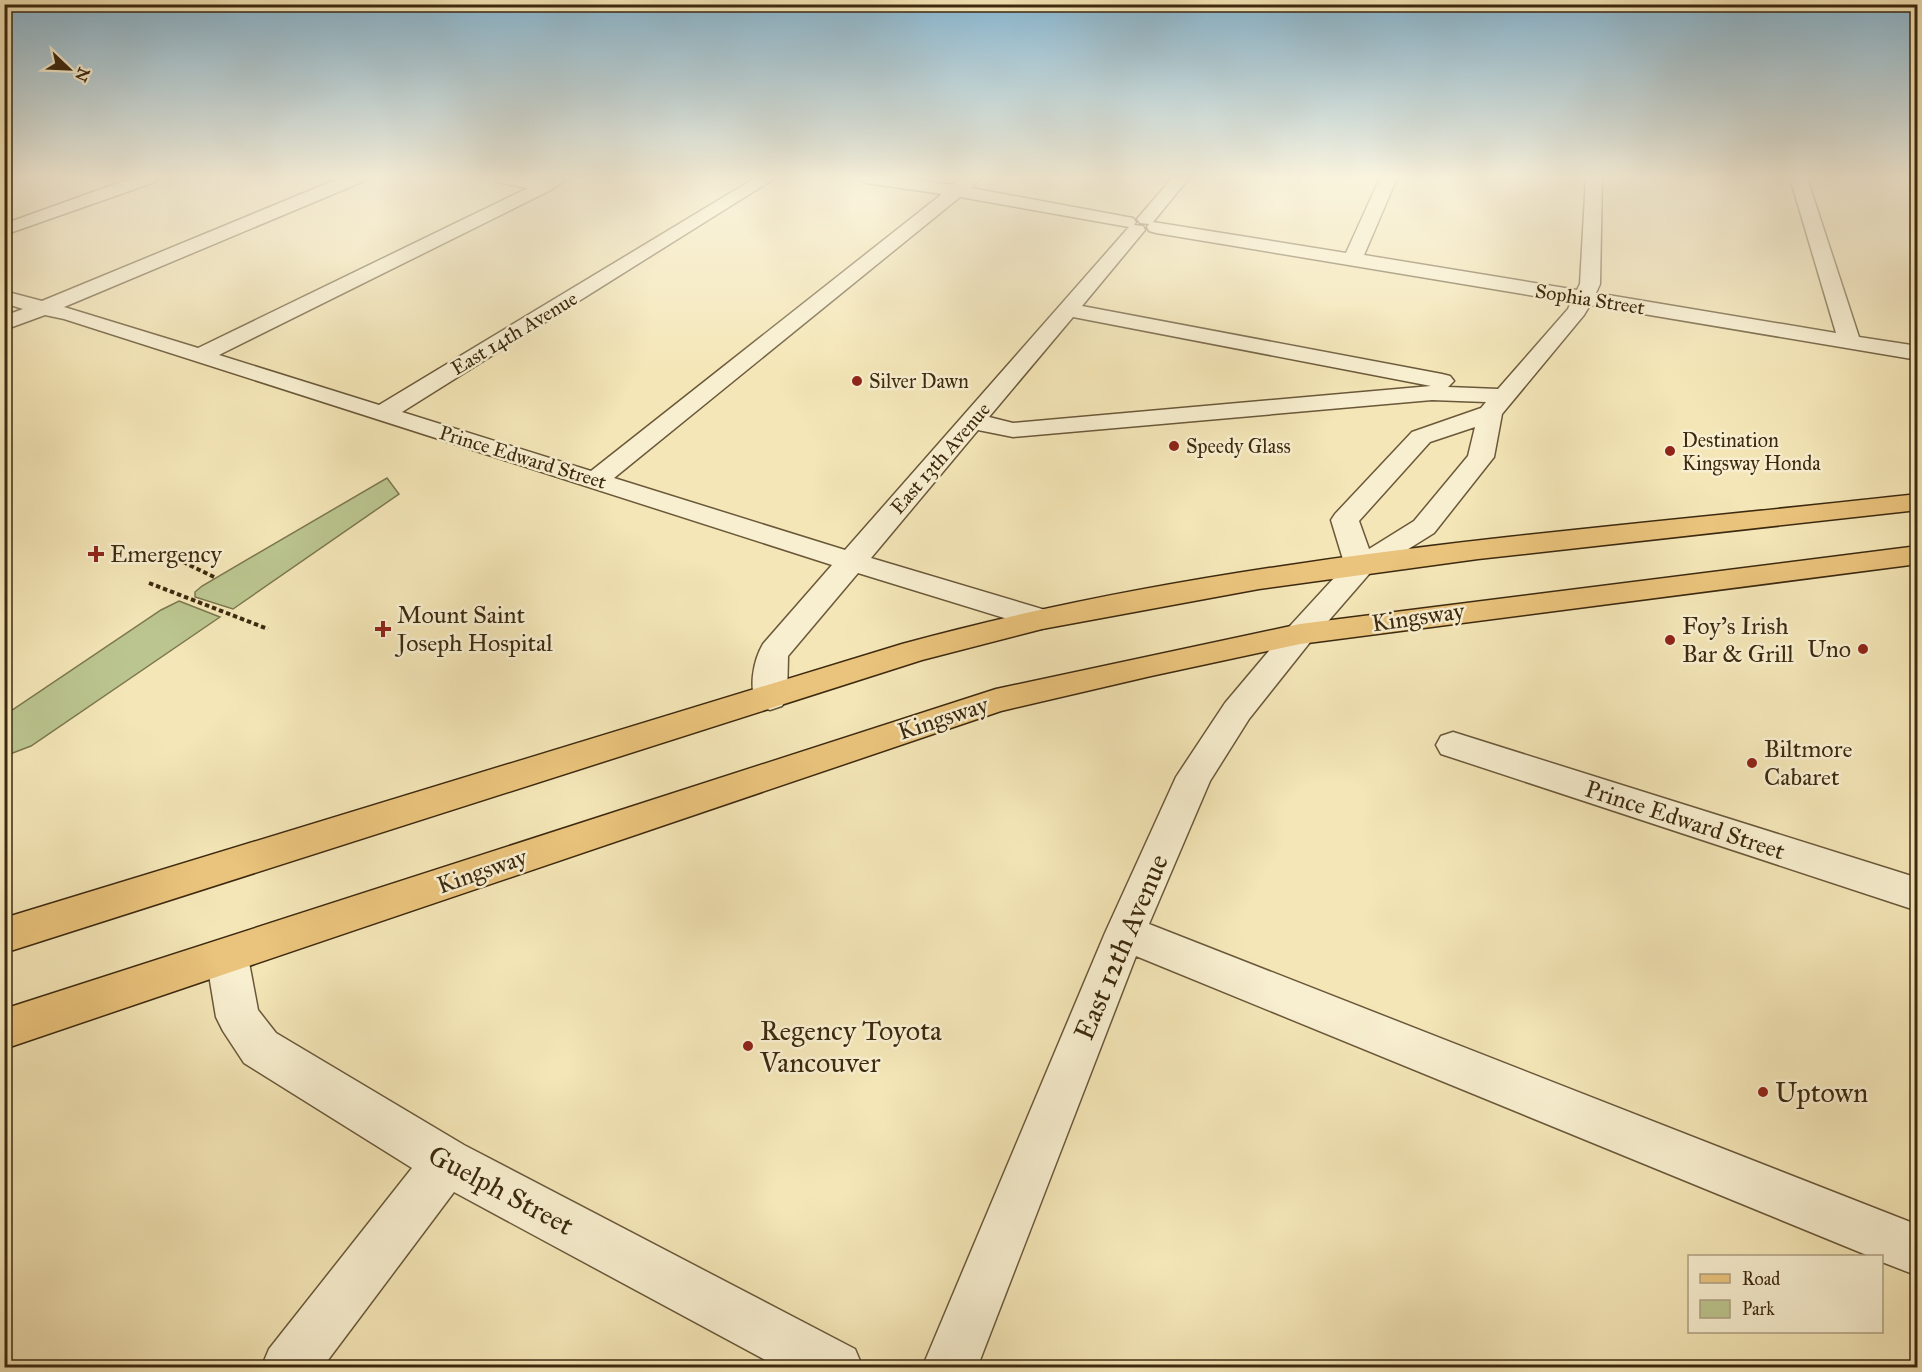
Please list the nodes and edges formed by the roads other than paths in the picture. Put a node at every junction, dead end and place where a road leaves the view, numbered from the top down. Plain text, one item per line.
1 (203, 242) edge
2 (431, 242) edge
3 (662, 242) edge
4 (893, 242) edge
5 (1125, 242) edge
6 (1247, 242) edge
7 (1360, 242) edge
8 (1592, 242) edge
9 (1818, 242) edge
10 (1352, 260) junction
11 (4, 297) edge
12 (1584, 298) junction
13 (45, 308) junction
14 (1067, 309) junction
15 (4, 324) edge
16 (1850, 343) junction
17 (1917, 353) edge
18 (199, 356) junction
19 (1498, 405) junction
20 (383, 413) junction
21 (973, 420) junction
22 (596, 480) junction
23 (1917, 502) edge
24 (1917, 555) edge
25 (850, 561) junction
26 (1360, 567) junction
27 (1041, 619) junction
28 (1300, 634) junction
29 (770, 698) junction
30 (1453, 745) dead end
31 (1917, 895) edge
32 (1125, 933) junction
33 (4, 936) edge
34 (227, 957) junction
35 (4, 1029) edge
36 (447, 1162) junction
37 (1917, 1251) edge
38 (288, 1368) edge
39 (836, 1368) edge
40 (949, 1368) edge

1 - 13 street
2 - 18 street
3 - 20 street, East 14th Avenue
4 - 22 street
5 - 14 street, East 13th Avenue
6 - 10 street, Sophia Street
7 - 10 street
8 - 12 street, East 12th Avenue
9 - 16 street
10 - 12 street, Sophia Street
11 - 13 street, Prince Edward Street
12 - 16 street, Sophia Street
12 - 19 street, East 12th Avenue
13 - 15 street
13 - 18 street, Prince Edward Street
14 - 19 street
14 - 21 street, East 13th Avenue
16 - 17 street, Sophia Street
18 - 20 street, Prince Edward Street
19 - 21 street
19 - 26 street, East 12th Avenue
19 - 26 street
20 - 22 street, Prince Edward Street
21 - 25 street, East 13th Avenue
22 - 25 street, Prince Edward Street
23 - 26 main road
24 - 28 main road, Kingsway
25 - 27 street, Prince Edward Street
25 - 29 street, East 13th Avenue
26 - 27 main road
26 - 28 street, East 12th Avenue
27 - 29 main road
28 - 32 street, East 12th Avenue
28 - 34 main road, Kingsway
29 - 33 main road
30 - 31 street, Prince Edward Street
32 - 37 street
32 - 40 street, East 12th Avenue
34 - 35 main road, Kingsway
34 - 36 street, Guelph Street
36 - 38 street
36 - 39 street, Guelph Street

